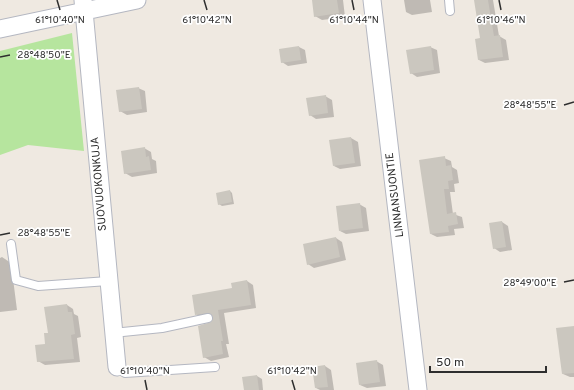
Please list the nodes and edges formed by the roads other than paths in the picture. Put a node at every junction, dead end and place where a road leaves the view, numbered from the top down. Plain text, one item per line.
1 (137, 0) edge
2 (372, 0) edge
3 (448, 0) edge
4 (83, 6) edge
5 (450, 11) dead end
6 (0, 29) edge
7 (11, 244) dead end
8 (108, 281) junction
9 (208, 318) dead end
10 (113, 333) junction
11 (215, 366) dead end
12 (117, 367) joint
13 (418, 390) edge

1 - 4 street
2 - 13 street, LINNANSUONTIE
3 - 5 lane
4 - 6 street
4 - 8 street, SUOVUOKONKUJA
7 - 8 lane
8 - 10 street, SUOVUOKONKUJA
9 - 10 lane
10 - 12 street, SUOVUOKONKUJA
11 - 12 lane

